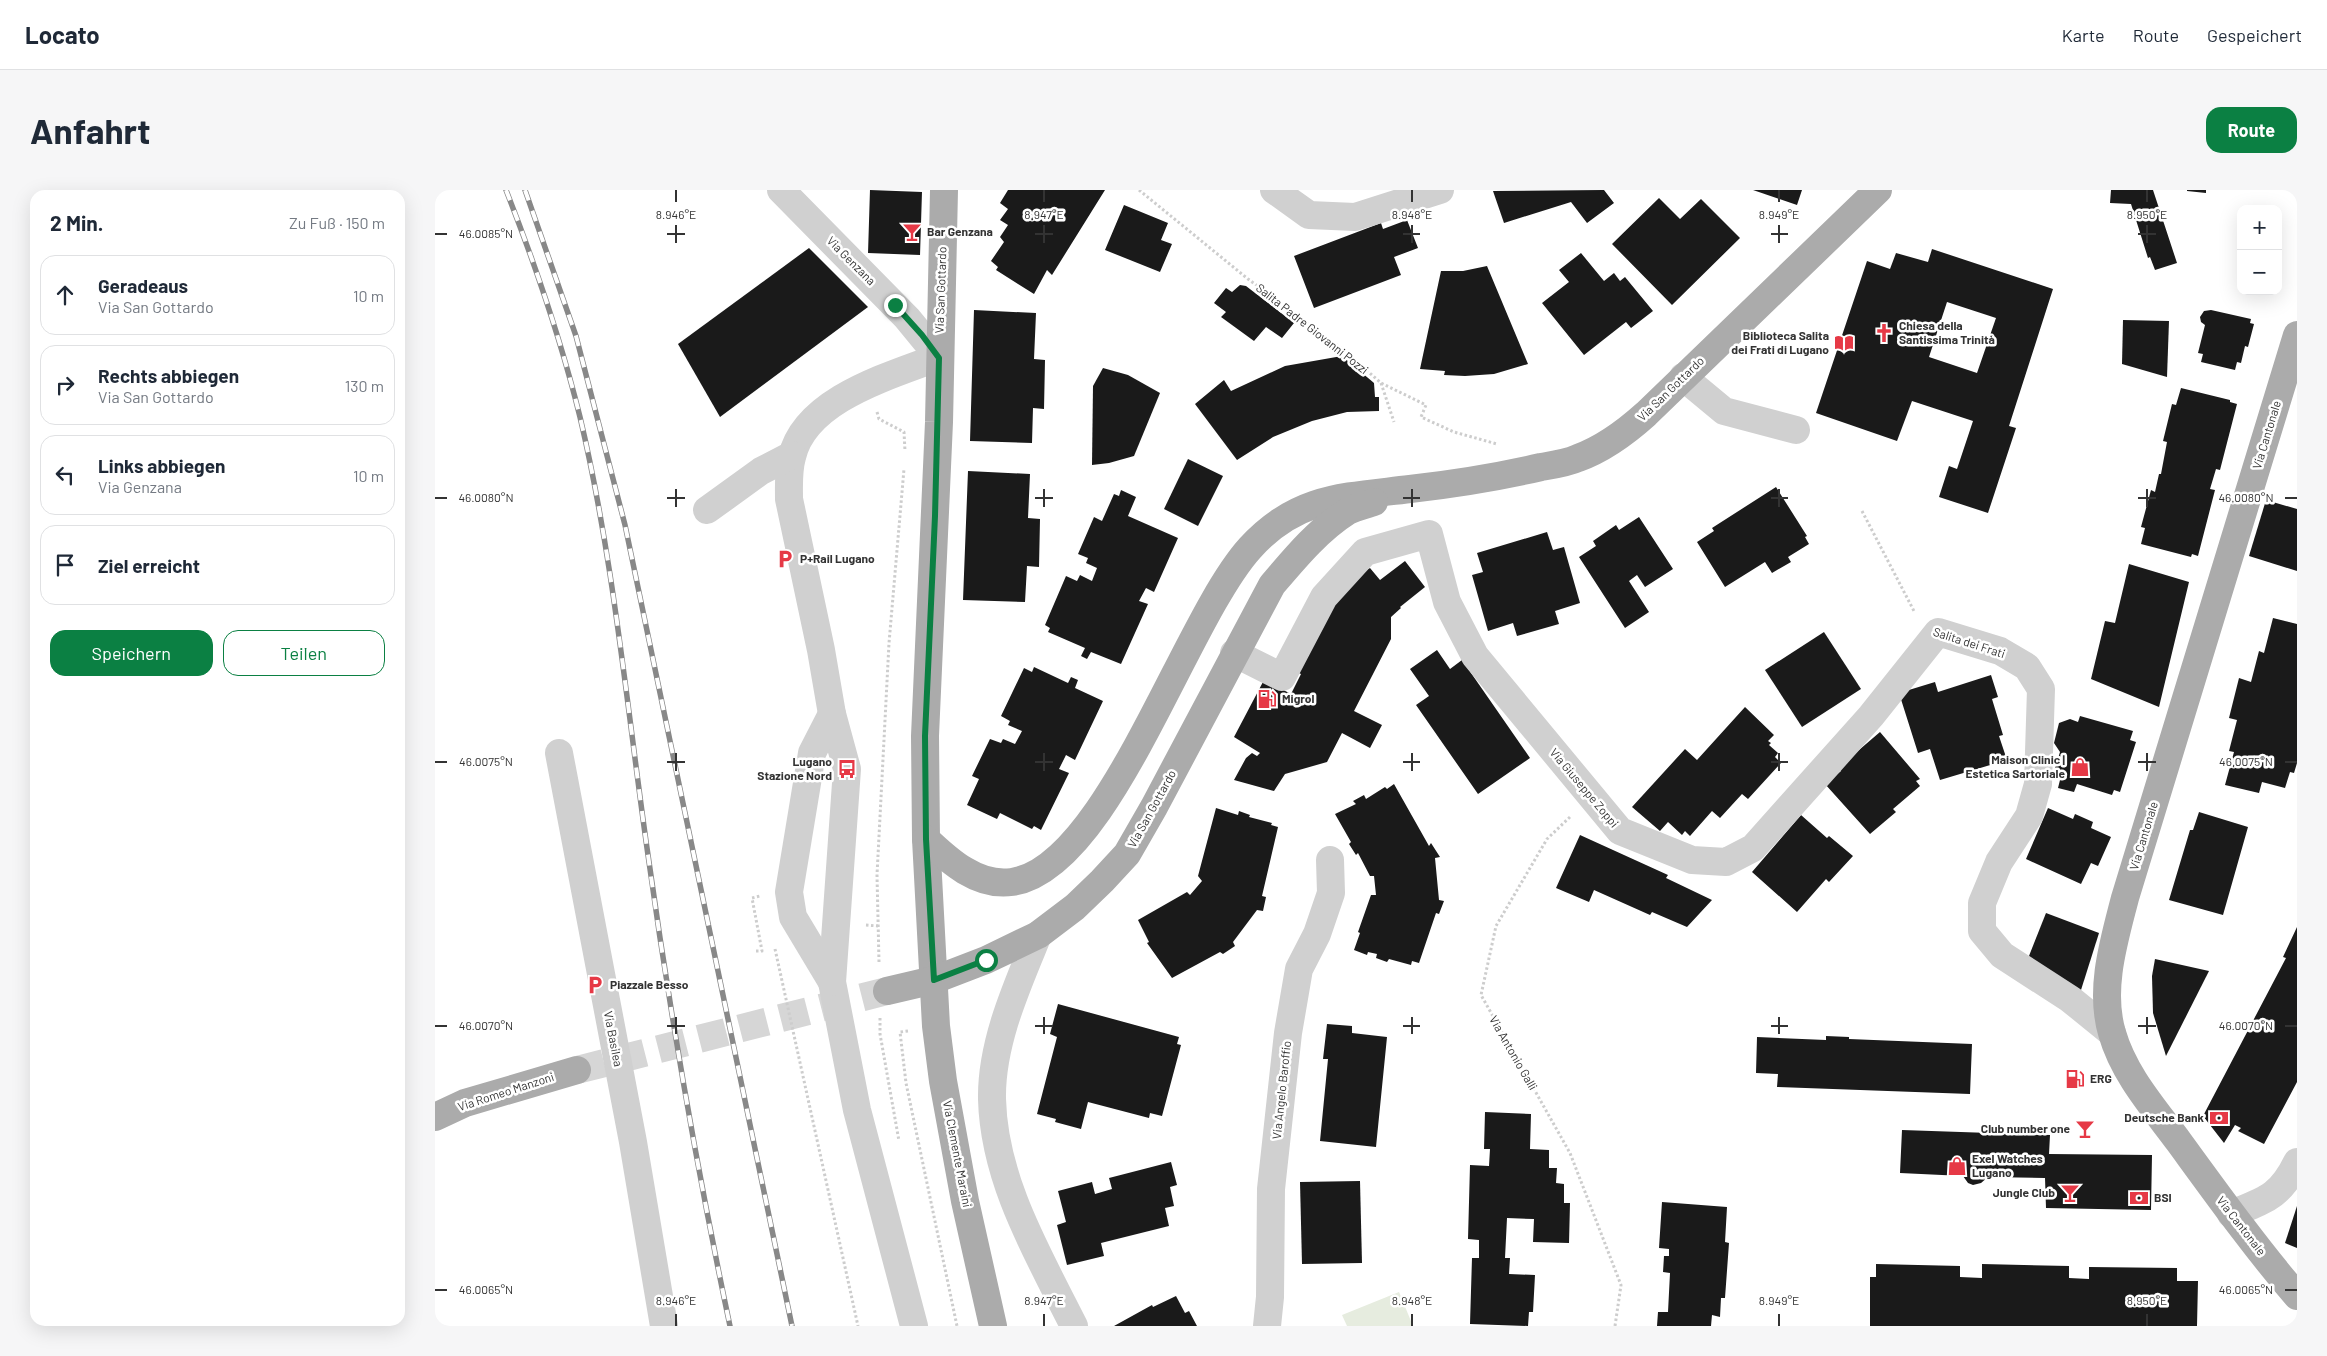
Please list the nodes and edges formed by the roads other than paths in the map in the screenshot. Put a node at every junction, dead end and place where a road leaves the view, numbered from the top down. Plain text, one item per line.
1 (781, 190) edge
2 (944, 190) edge
3 (1274, 190) edge
4 (1440, 190) edge
5 (1878, 190) edge
6 (2297, 335) edge
7 (939, 358) junction
8 (1683, 378) junction
9 (1796, 430) dead end
10 (792, 455) junction
11 (1411, 489) junction
12 (707, 510) dead end
13 (1938, 632) joint
14 (1234, 653) junction
15 (832, 714) junction
16 (559, 753) dead end
17 (926, 839) junction
18 (1330, 860) dead end
19 (1037, 935) junction
20 (934, 980) junction
21 (832, 982) junction
22 (884, 1003) tunnel mouth
23 (2111, 1032) junction
24 (577, 1070) tunnel mouth
25 (435, 1117) edge
26 (2297, 1162) edge
27 (2231, 1214) junction
28 (2297, 1296) edge
29 (664, 1326) edge
30 (914, 1326) edge
31 (993, 1326) edge
32 (1074, 1326) edge
33 (1267, 1326) edge

1 - 7 street, Via Genzana
2 - 7 main road, Via San Gottardo
3 - 4 street
5 - 8 main road, Via San Gottardo
6 - 23 main road, Via Cantonale
7 - 10 street
7 - 17 main road, Via San Gottardo
8 - 9 street
8 - 11 main road, Via San Gottardo
10 - 12 street
10 - 15 street
11 - 14 main road, Via San Gottardo
11 - 17 main road, Via San Gottardo
13 - 14 street, Via Giuseppe Zoppi
13 - 23 street, Salita dei Frati
14 - 19 main road, Via San Gottardo
15 - 21 street
15 - 21 street
16 - 29 street, Via Basilea
17 - 20 main road, Via San Gottardo
18 - 33 street, Via Angelo Baroffio
19 - 20 main road, Via San Gottardo
19 - 32 street
20 - 22 main road
20 - 31 main road, Via Clemente Maraini
21 - 30 street
23 - 27 main road, Via Cantonale
24 - 25 main road, Via Romeo Manzoni
26 - 27 street
27 - 28 main road, Via Cantonale

